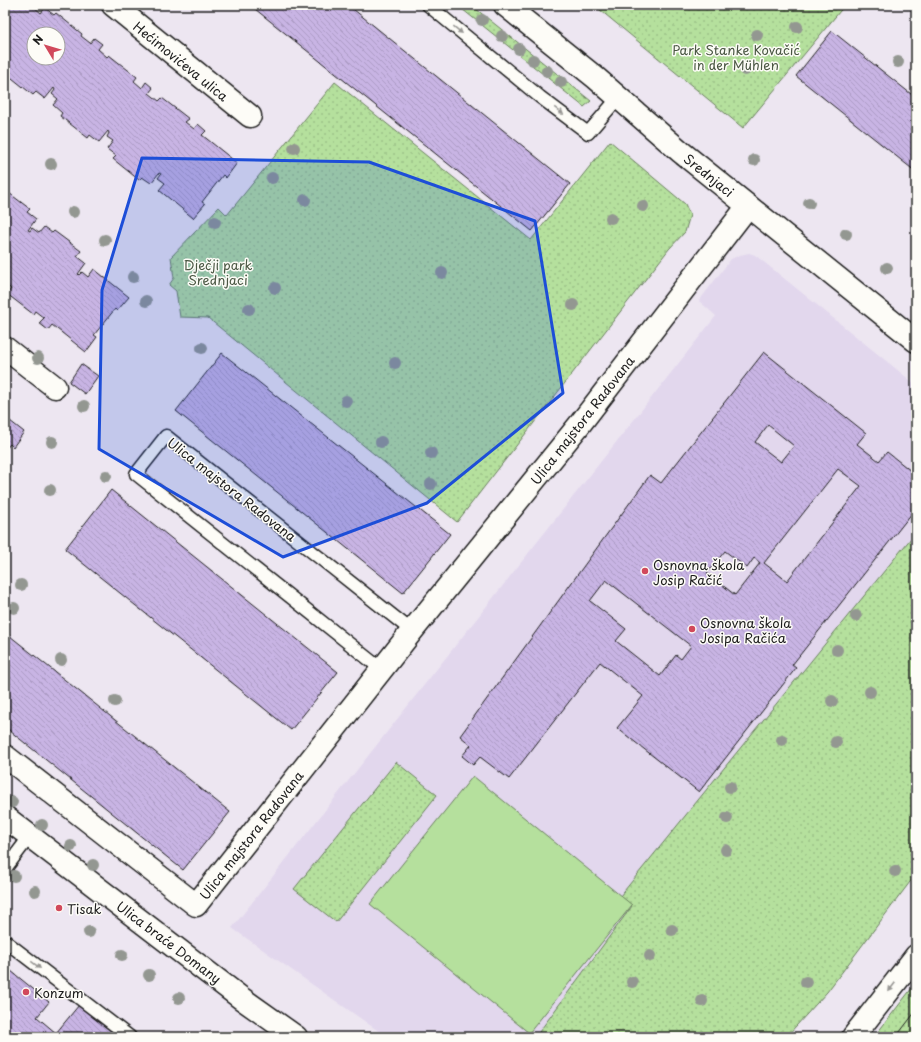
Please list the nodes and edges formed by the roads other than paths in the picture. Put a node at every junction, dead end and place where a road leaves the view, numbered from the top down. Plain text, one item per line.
1 (113, 5) edge
2 (428, 5) edge
3 (505, 5) edge
4 (618, 98) junction
5 (250, 116) dead end
6 (748, 206) junction
7 (916, 341) edge
8 (5, 348) edge
9 (55, 387) dead end
10 (412, 631) junction
11 (382, 669) junction
12 (5, 756) edge
13 (5, 817) edge
14 (30, 836) junction
15 (5, 869) edge
16 (5, 941) edge
17 (916, 956) edge
18 (130, 1037) edge
19 (296, 1037) edge
20 (853, 1037) edge

1 - 5 street, Hećimovićeva ulica
2 -> 4 lane
3 - 4 street, Srednjaci
4 - 6 street, Srednjaci
6 - 7 street, Srednjaci
6 - 10 street, Ulica majstora Radovana
8 - 9 street
10 - 11 street, Ulica majstora Radovana
10 - 11 lane, Ulica majstora Radovana
11 - 12 street, Ulica majstora Radovana
13 - 14 street, Ulica braće Domany
14 - 15 lane
14 - 19 street, Ulica braće Domany
16 -> 18 lane
17 -> 20 street

